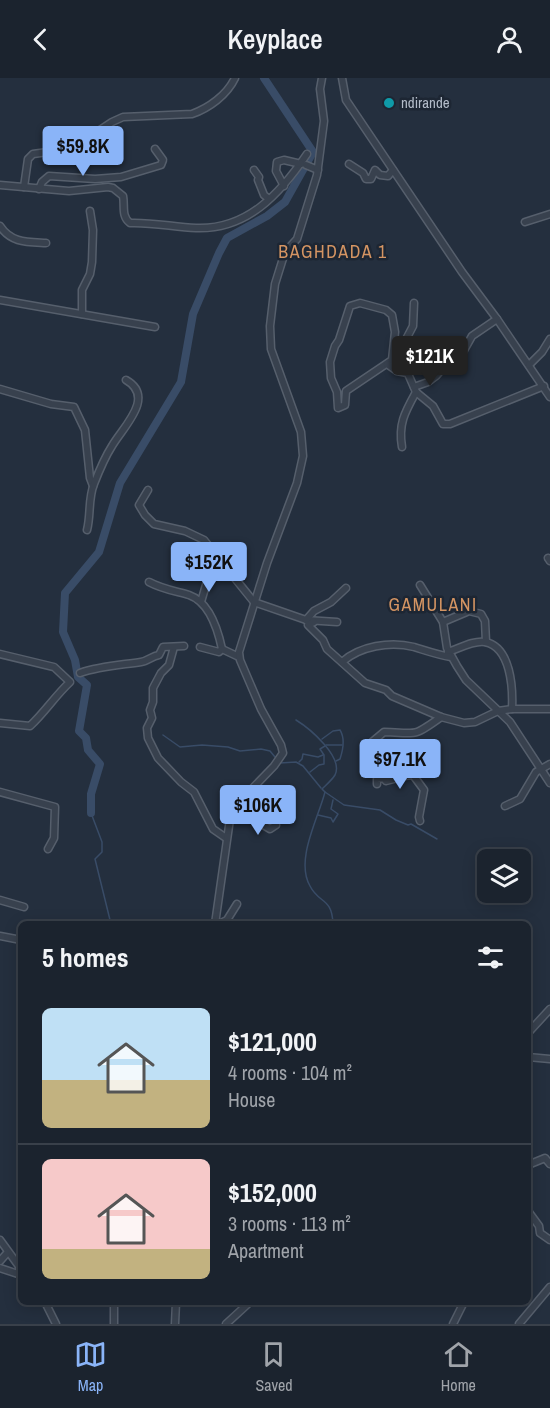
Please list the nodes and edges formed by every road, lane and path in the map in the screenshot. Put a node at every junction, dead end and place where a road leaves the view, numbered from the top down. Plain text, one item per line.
1 (235, 78) edge
2 (322, 78) edge
3 (342, 78) edge
4 (155, 149) dead end
5 (307, 154) dead end
6 (349, 164) dead end
7 (304, 165) junction
8 (254, 170) dead end
9 (318, 170) junction
10 (393, 170) junction
11 (0, 185) edge
12 (284, 186) junction
13 (24, 187) junction
14 (39, 189) junction
15 (269, 199) junction
16 (90, 211) dead end
17 (550, 214) edge
18 (525, 222) dead end
19 (0, 226) edge
20 (46, 243) dead end
21 (0, 300) edge
22 (414, 303) dead end
23 (82, 314) junction
24 (497, 319) junction
25 (154, 327) dead end
26 (550, 339) edge
27 (402, 360) junction
28 (390, 362) junction
29 (529, 365) junction
30 (407, 373) junction
31 (126, 380) dead end
32 (544, 386) junction
33 (0, 389) edge
34 (415, 390) junction
35 (550, 396) edge
36 (402, 447) dead end
37 (93, 486) junction
38 (148, 490) dead end
39 (87, 530) dead end
40 (211, 549) junction
41 (149, 582) dead end
42 (420, 585) dead end
43 (346, 588) dead end
44 (201, 602) junction
45 (254, 602) junction
46 (306, 620) junction
47 (314, 621) junction
48 (337, 622) dead end
49 (443, 622) junction
50 (486, 642) junction
51 (184, 646) dead end
52 (174, 647) junction
53 (200, 647) dead end
54 (222, 649) junction
55 (0, 654) edge
56 (450, 654) junction
57 (239, 657) junction
58 (342, 662) junction
59 (80, 673) dead end
60 (512, 709) junction
61 (550, 709) edge
62 (498, 711) junction
63 (441, 717) junction
64 (0, 723) edge
65 (372, 742) dead end
66 (398, 746) dead end
67 (550, 764) edge
68 (540, 768) junction
69 (413, 775) junction
70 (550, 783) edge
71 (377, 784) dead end
72 (0, 792) edge
73 (505, 806) dead end
74 (236, 809) junction
75 (420, 820) dead end
76 (276, 825) dead end
77 (226, 838) junction
78 (48, 849) dead end
79 (0, 900) edge
80 (237, 904) dead end
81 (24, 907) dead end
82 (215, 921) edge
83 (225, 921) edge
84 (0, 936) edge
85 (18, 939) edge
86 (550, 1009) edge
87 (531, 1031) edge
88 (531, 1057) edge
89 (550, 1059) edge
90 (531, 1164) edge
91 (550, 1164) edge
92 (531, 1215) edge
93 (0, 1240) edge
94 (550, 1240) edge
95 (8, 1252) junction
96 (0, 1262) edge
97 (18, 1265) edge
98 (0, 1268) edge
99 (18, 1274) edge
100 (550, 1287) edge
101 (46, 1305) edge
102 (114, 1305) edge
103 (176, 1305) edge
104 (247, 1305) edge
105 (462, 1305) edge
106 (56, 1324) edge
107 (114, 1324) edge
108 (175, 1324) edge
109 (226, 1324) edge
110 (453, 1324) edge
111 (519, 1324) edge

1 - 13 street
2 - 9 street
3 - 10 street
4 - 14 street
5 - 7 street
6 - 10 street
7 - 9 street
7 - 12 street
7 - 12 street
8 - 15 street
9 - 45 street
10 - 24 street
11 - 13 street
12 - 15 street
13 - 14 street
14 - 15 street
16 - 23 street
17 - 18 street
19 - 20 street
21 - 23 street
22 - 27 street
23 - 25 street
24 - 29 street
24 - 34 street
26 - 29 street
27 - 28 street
27 - 30 street
28 - 28 street
28 - 30 street
29 - 32 street
30 - 34 street
31 - 37 street
32 - 34 street
32 - 35 street
33 - 37 street
34 - 36 street
37 - 39 street
38 - 40 street
40 - 44 street
40 - 45 street
41 - 44 street
42 - 49 street
43 - 46 street
44 - 54 street
45 - 46 street
45 - 57 street
46 - 47 street
47 - 48 street
47 - 58 street
49 - 50 street
49 - 56 street
50 - 56 street
50 - 60 street
51 - 52 street
52 - 59 street
52 - 77 street
53 - 54 street
54 - 57 street
55 - 64 street
56 - 58 street
56 - 62 street
57 - 74 street
58 - 63 street
60 - 61 street
60 - 62 street
62 - 63 street
62 - 68 street
63 - 65 street
66 - 69 street
67 - 68 street
68 - 70 street
68 - 73 street
69 - 71 street
69 - 75 street
72 - 78 street
74 - 76 street
74 - 77 street
77 - 82 street
79 - 81 street
80 - 83 street
84 - 85 street
86 - 87 street
88 - 89 street
90 - 91 street
92 - 94 street
93 - 95 street
95 - 96 street
95 - 97 street
98 - 99 street
100 - 111 street
101 - 106 street
102 - 107 street
103 - 108 street
104 - 109 street
105 - 110 street

